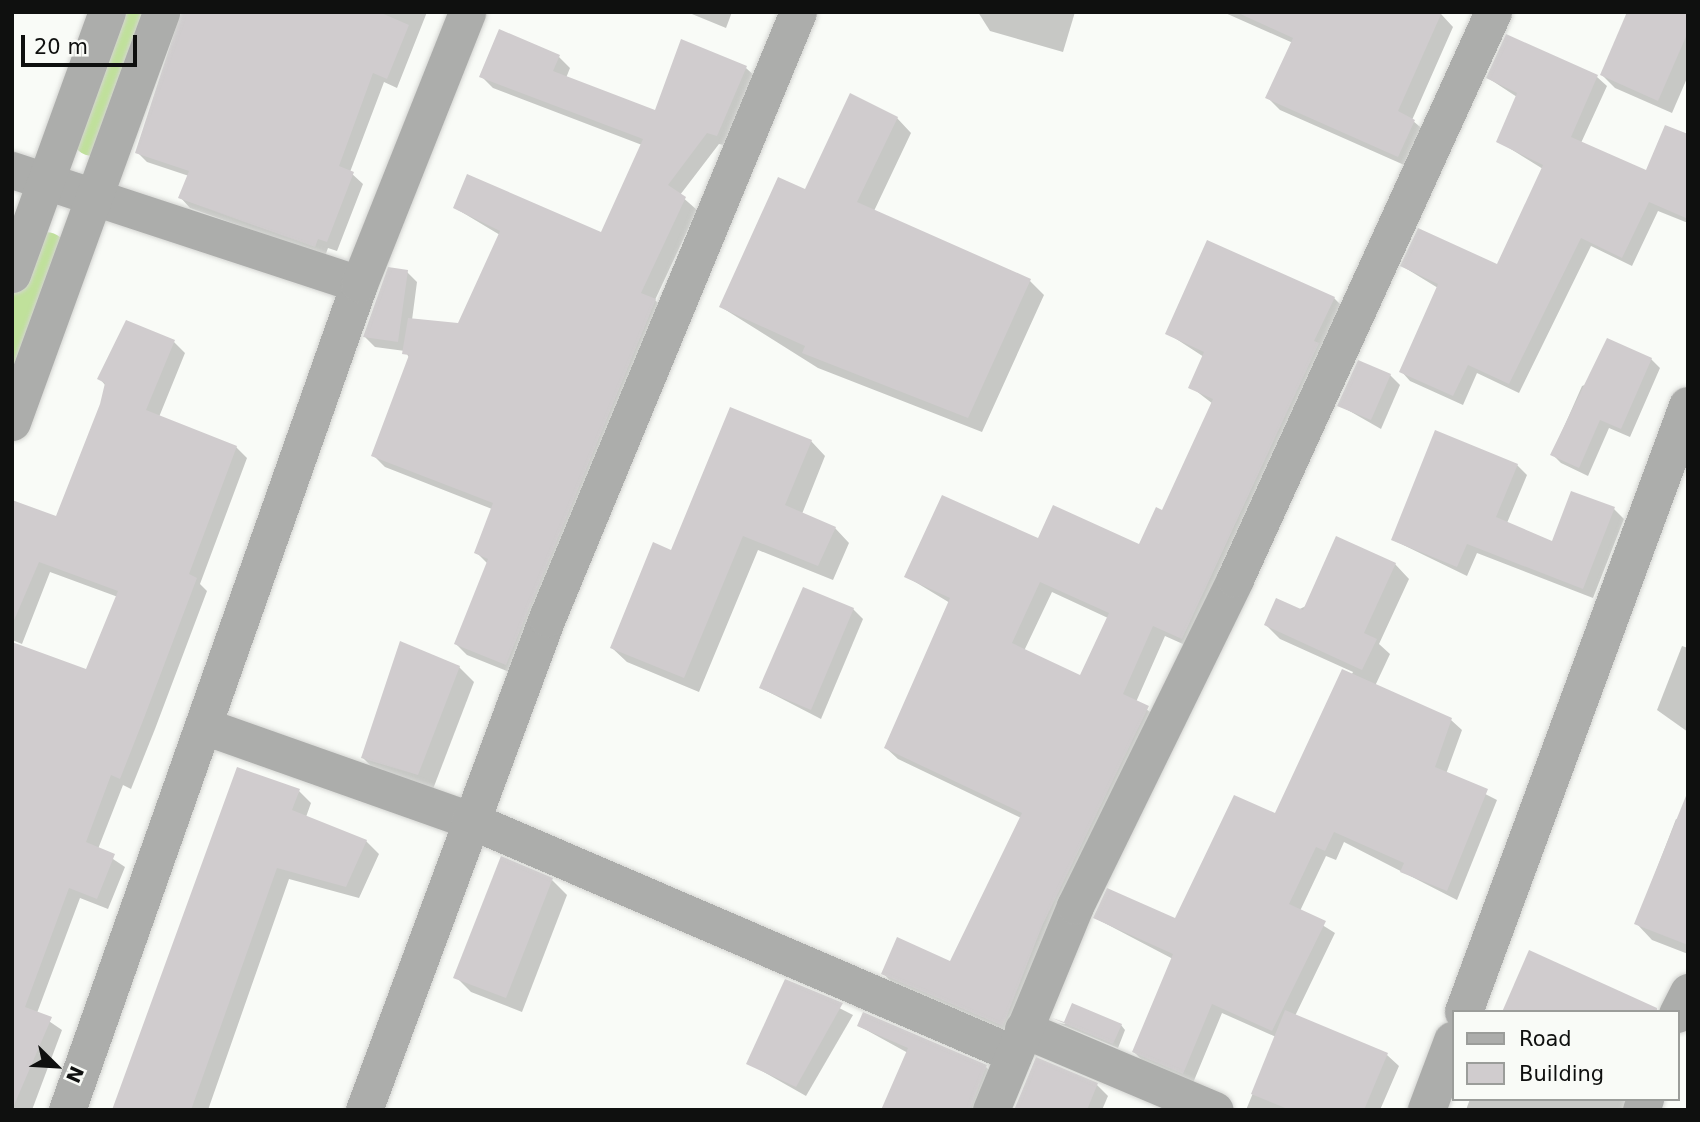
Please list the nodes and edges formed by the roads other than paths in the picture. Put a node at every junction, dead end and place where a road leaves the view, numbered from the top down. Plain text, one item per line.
1 (107, 12) edge
2 (161, 12) edge
3 (467, 12) edge
4 (798, 12) edge
5 (1493, 12) edge
6 (29, 176) edge
7 (93, 200) junction
8 (12, 274) edge
9 (359, 284) junction
10 (1688, 406) edge
11 (12, 422) edge
12 (204, 726) junction
13 (470, 820) junction
14 (1688, 992) edge
15 (1465, 1010) edge
16 (1679, 1010) edge
17 (1018, 1041) junction
18 (1452, 1044) edge
19 (67, 1110) edge
20 (364, 1110) edge
21 (991, 1110) edge
22 (1215, 1110) edge
23 (1427, 1110) edge

1 - 6 street
2 - 7 street
3 - 9 street
4 - 13 street
5 - 17 street
6 - 7 street
6 - 8 street
7 - 9 street
7 - 11 street
9 - 12 street
10 - 15 street
12 - 13 street
12 - 19 street
13 - 17 street
13 - 20 street
14 - 16 street
17 - 21 street
17 - 22 street
18 - 23 street

